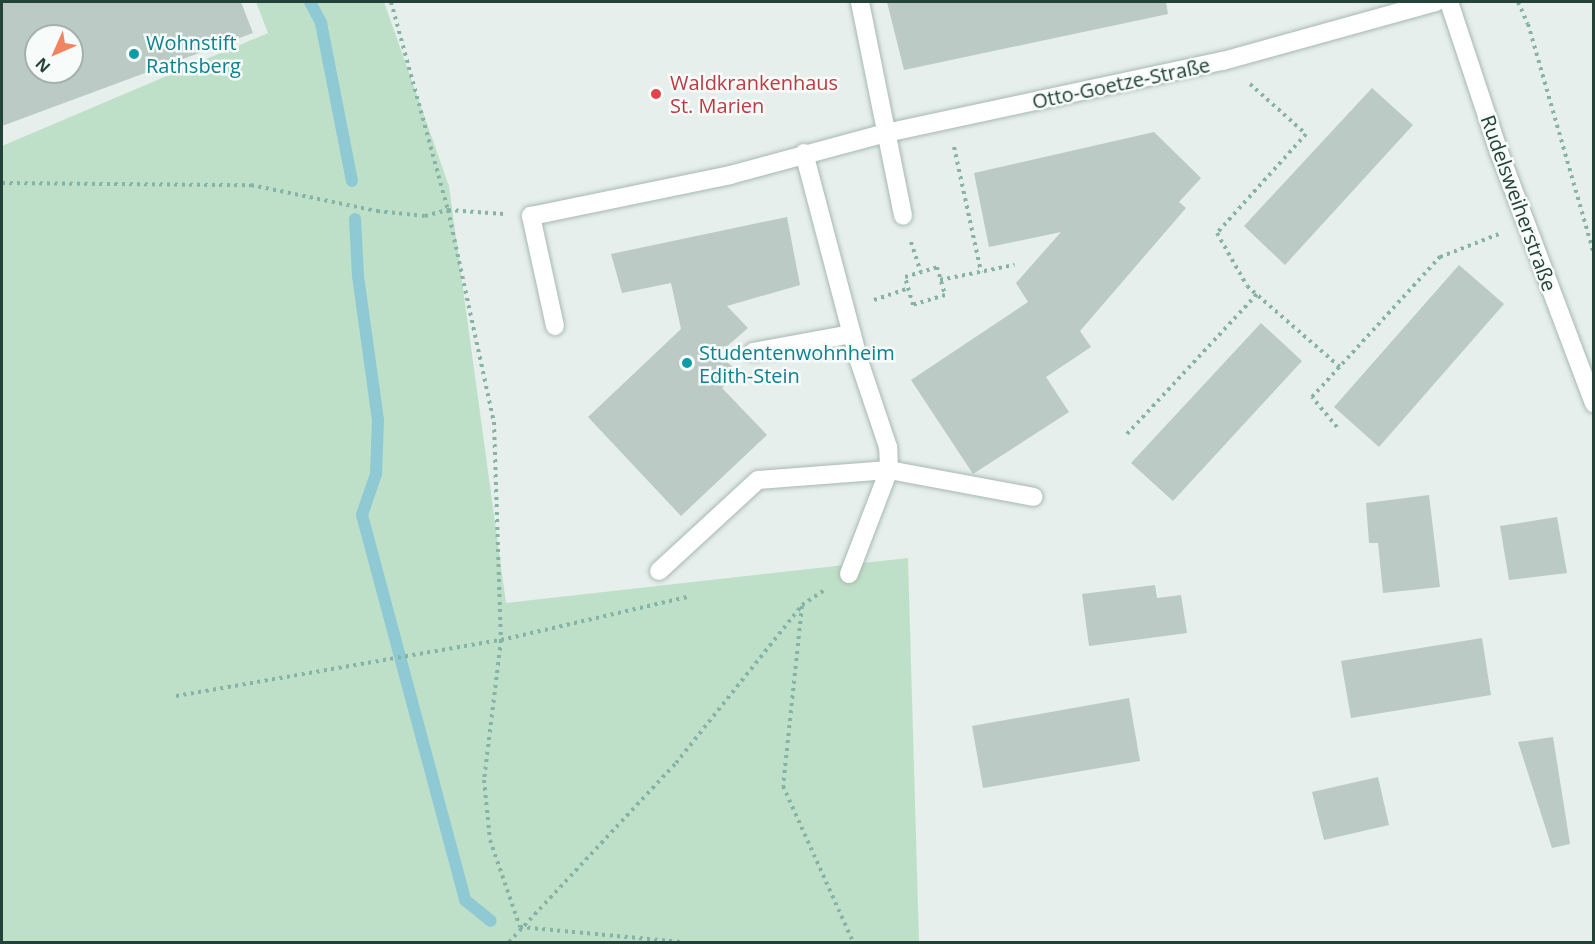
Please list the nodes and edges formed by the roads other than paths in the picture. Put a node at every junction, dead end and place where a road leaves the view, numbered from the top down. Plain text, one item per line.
1 (860, 2) edge
2 (1436, 2) edge
3 (1449, 2) edge
4 (886, 134) junction
5 (804, 153) junction
6 (903, 216) dead end
7 (555, 326) dead end
8 (851, 334) junction
9 (753, 352) dead end
10 (1593, 404) edge
11 (889, 470) junction
12 (1034, 497) dead end
13 (658, 571) dead end
14 (849, 574) road end

1 - 4 street
2 - 4 street, Otto-Goetze-Straße
3 - 10 street, Rudelsweiherstraße
4 - 5 street, Otto-Goetze-Straße
4 - 6 street
5 - 7 street, Otto-Goetze-Straße
5 - 8 street
8 - 9 street
8 - 11 street
11 - 12 street
11 - 13 street
11 - 14 street

